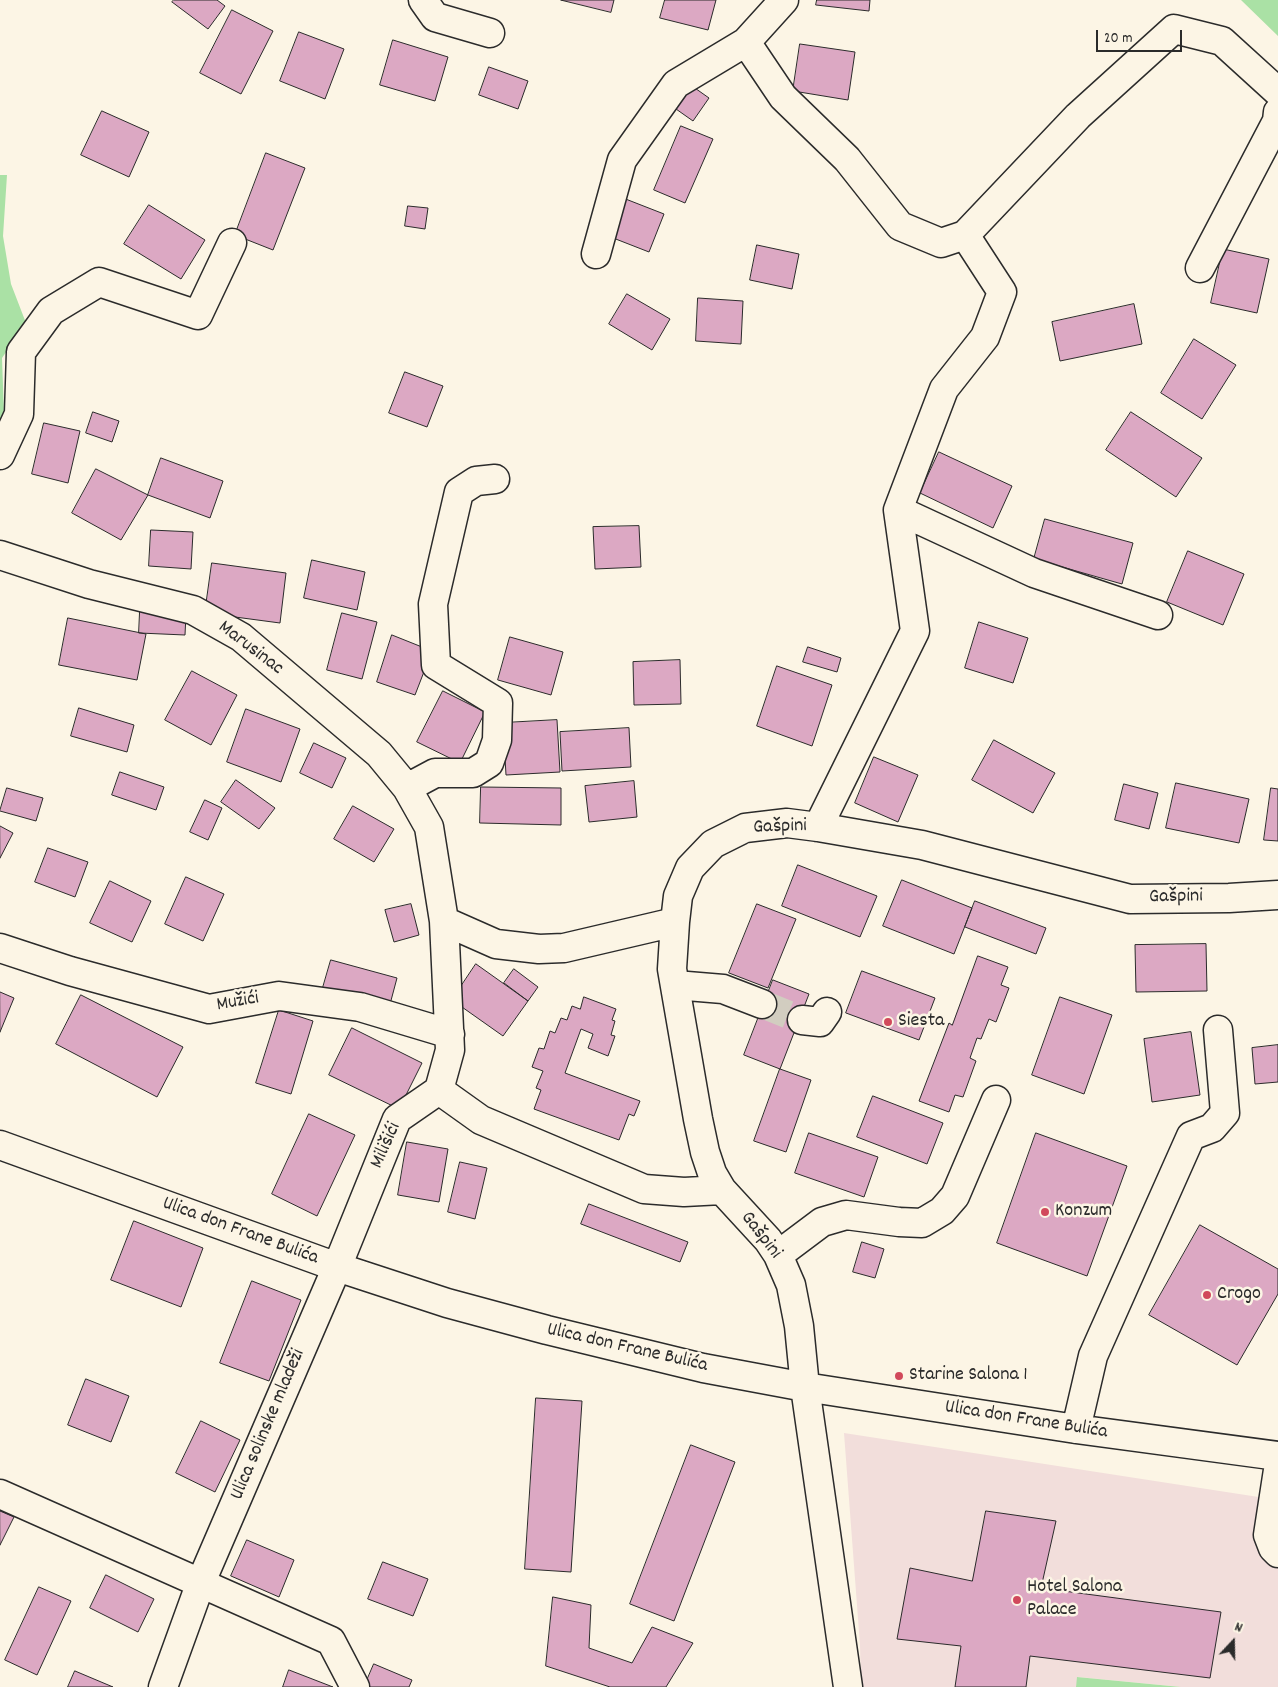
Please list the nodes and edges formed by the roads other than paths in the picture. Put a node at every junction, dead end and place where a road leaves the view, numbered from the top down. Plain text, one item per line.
1 (423, 0) edge
2 (784, 0) edge
3 (490, 33) dead end
4 (746, 42) junction
5 (1278, 92) edge
6 (1278, 112) edge
7 (965, 236) junction
8 (232, 243) dead end
9 (596, 254) dead end
10 (1200, 268) dead end
11 (0, 455) edge
12 (495, 479) dead end
13 (898, 510) junction
14 (0, 555) edge
15 (1158, 615) dead end
16 (407, 788) junction
17 (818, 827) junction
18 (1278, 895) edge
19 (444, 921) junction
20 (675, 922) junction
21 (0, 948) edge
22 (675, 986) junction
23 (762, 1004) tunnel mouth
24 (1218, 1030) dead end
25 (450, 1034) junction
26 (439, 1090) junction
27 (996, 1100) dead end
28 (0, 1145) edge
29 (722, 1190) junction
30 (778, 1256) junction
31 (337, 1267) junction
32 (805, 1386) junction
33 (1076, 1429) junction
34 (1278, 1456) edge
35 (1278, 1470) edge
36 (0, 1494) edge
37 (1278, 1553) edge
38 (201, 1582) junction
39 (163, 1687) edge
40 (355, 1687) edge
41 (848, 1687) edge

1 - 3 street
2 - 4 street
4 - 7 street
4 - 9 street
5 - 7 street
6 - 10 street
7 - 13 street
8 - 11 street
12 - 16 street
13 - 15 street
13 - 17 street
14 - 16 street, Marusinac
16 - 19 street
17 - 18 street, Gašpini
17 - 20 street, Gašpini
19 - 20 street
19 - 25 street
20 - 22 street, Gašpini
21 - 25 street, Mužići
22 - 23 street
22 - 29 street, Gašpini
24 - 33 street
25 - 26 street
26 - 29 street
26 - 31 street, Milišići
27 - 30 street
28 - 31 street, Ulica don Frane Bulića
29 - 30 street, Gašpini
30 - 32 street, Gašpini
31 - 32 street, Ulica don Frane Bulića
31 - 38 street, Ulica solinske mladeži
32 - 33 street, Ulica don Frane Bulića
32 - 41 street, Gašpini
33 - 34 street, Ulica don Frane Bulića
35 - 37 street
36 - 38 street
38 - 39 street, Ulica solinske mladeži
38 - 40 street

